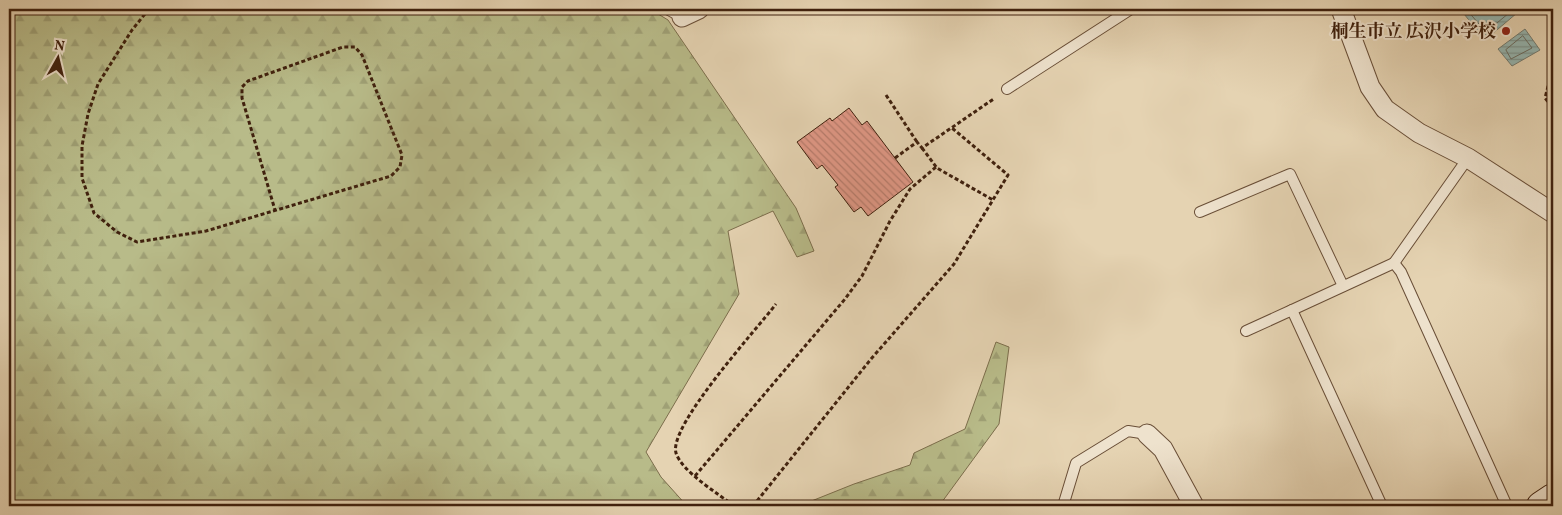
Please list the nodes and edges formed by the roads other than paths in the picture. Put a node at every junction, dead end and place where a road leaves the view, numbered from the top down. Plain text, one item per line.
1 (1130, 9) edge
2 (1341, 9) edge
3 (1007, 89) dead end
4 (1468, 158) junction
5 (1200, 212) dead end
6 (1553, 213) edge
7 (1394, 263) junction
8 (1343, 286) junction
9 (1292, 310) junction
10 (1246, 331) dead end
11 (1147, 434) joint
12 (1553, 498) edge
13 (1063, 506) edge
14 (1194, 506) edge
15 (1382, 506) edge
16 (1507, 506) edge
17 (1541, 506) edge

1 - 3 lane
2 - 4 street
4 - 6 street
4 - 7 lane
5 - 8 lane
7 - 8 lane
7 - 16 lane
8 - 9 lane
9 - 10 lane
9 - 15 lane
11 - 13 lane
11 - 14 street
12 - 17 main road

